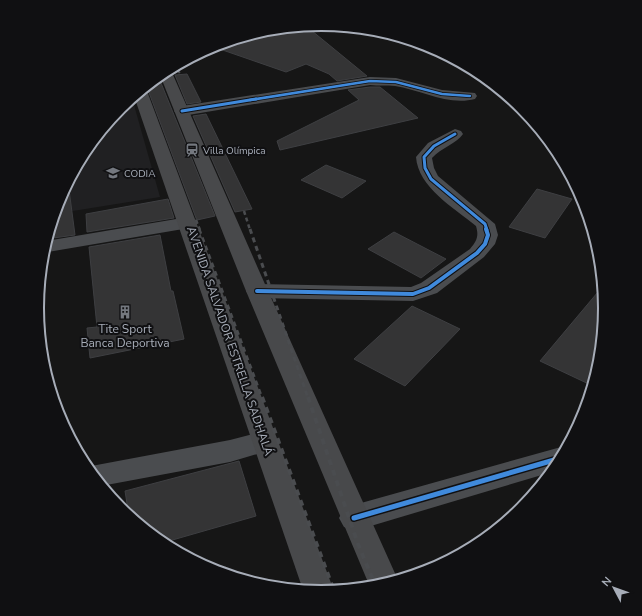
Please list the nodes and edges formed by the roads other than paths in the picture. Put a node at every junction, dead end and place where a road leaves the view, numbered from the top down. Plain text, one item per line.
1 (168, 78) edge
2 (142, 96) edge
3 (470, 96) dead end
4 (182, 111) junction
5 (456, 134) dead end
6 (188, 223) junction
7 (51, 246) edge
8 (257, 291) junction
9 (265, 442) junction
10 (552, 461) edge
11 (100, 475) edge
12 (354, 518) junction
13 (382, 579) edge
14 (316, 585) edge

1 - 4 main road
2 - 6 main road, AVENIDA SALVADOR ESTRELLA SADHALÁ
3 - 4 street
4 - 8 main road
5 - 8 street
6 - 7 street
6 - 9 main road, AVENIDA SALVADOR ESTRELLA SADHALÁ
8 - 12 main road
9 - 11 street
9 - 14 main road, AVENIDA SALVADOR ESTRELLA SADHALÁ
10 - 12 street
12 - 13 main road

